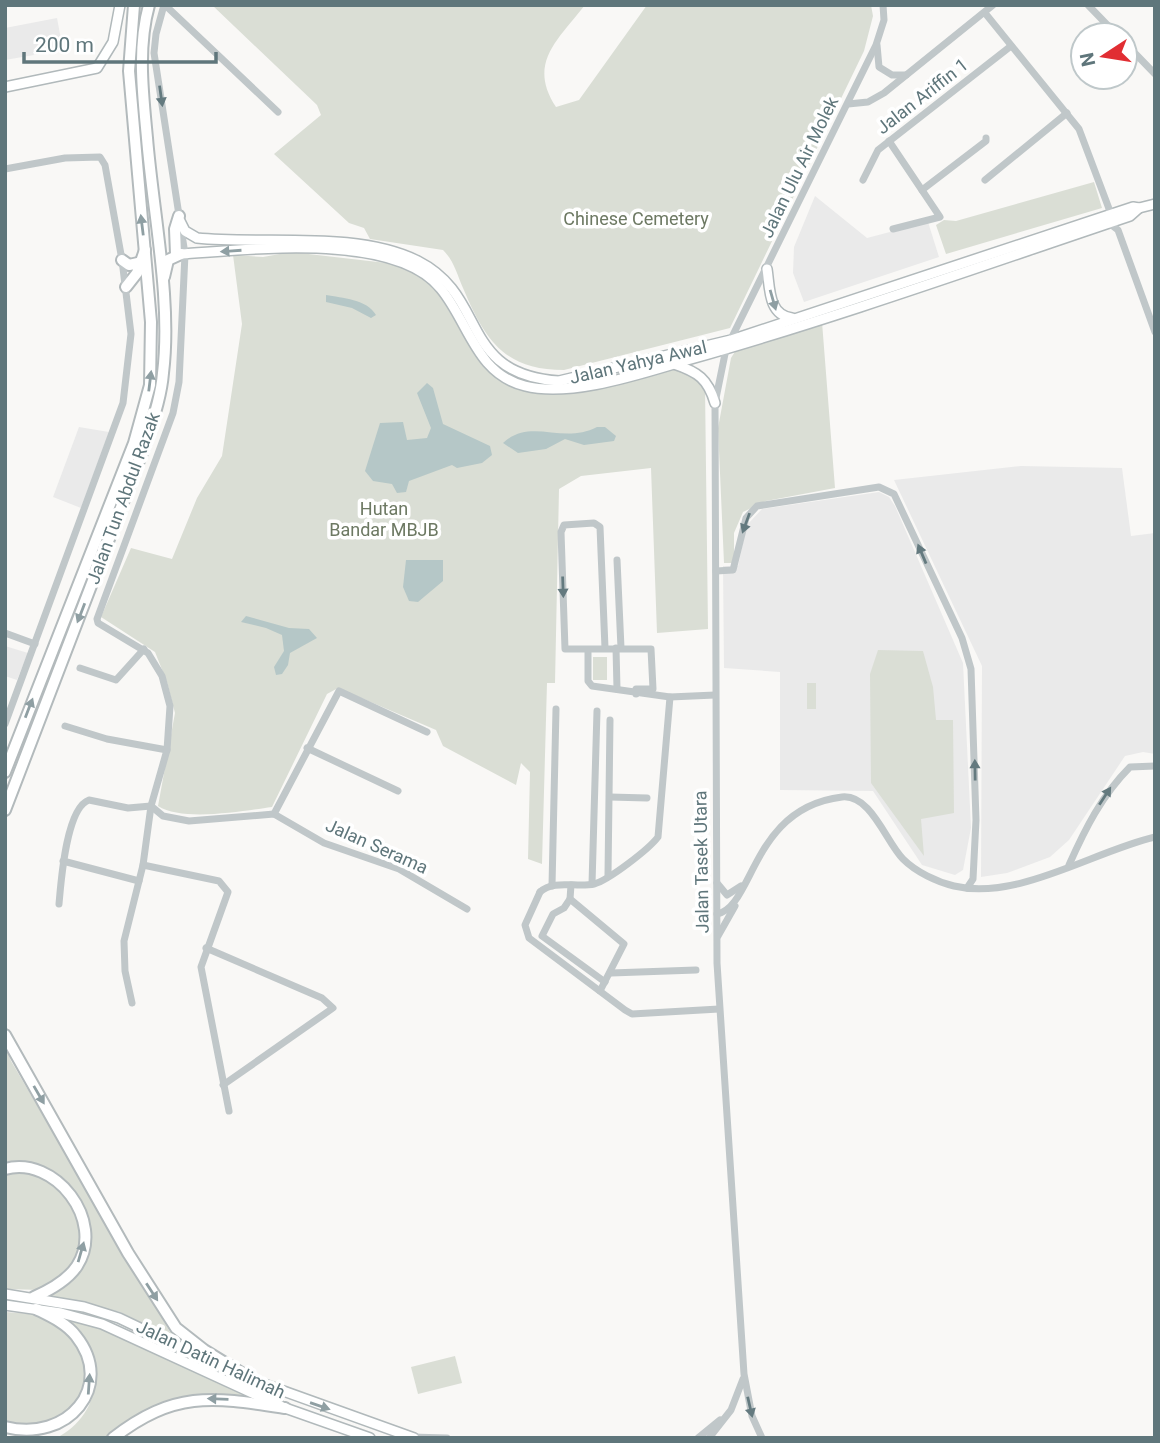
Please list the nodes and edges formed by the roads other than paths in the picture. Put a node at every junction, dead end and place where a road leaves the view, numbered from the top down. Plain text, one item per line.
1 (120, 5) edge
2 (134, 5) edge
3 (149, 5) edge
4 (164, 5) edge
5 (883, 5) edge
6 (993, 5) edge
7 (1088, 5) edge
8 (985, 13) junction
9 (1103, 21) edge
10 (876, 45) junction
11 (1011, 46) junction
12 (1139, 57) edge
13 (1155, 74) edge
14 (908, 75) junction
15 (5, 87) edge
16 (848, 104) junction
17 (278, 112) dead end
18 (1067, 113) junction
19 (986, 138) dead end
20 (889, 141) junction
21 (5, 169) edge
22 (863, 180) dead end
23 (985, 180) dead end
24 (922, 190) junction
25 (1155, 204) edge
26 (1139, 208) junction
27 (1125, 218) junction
28 (179, 219) junction
29 (1110, 219) junction
30 (893, 229) dead end
31 (1118, 230) junction
32 (145, 250) junction
33 (181, 257) junction
34 (122, 260) junction
35 (138, 263) junction
36 (767, 269) junction
37 (126, 287) junction
38 (163, 303) junction
39 (794, 319) junction
40 (1155, 332) edge
41 (731, 340) junction
42 (726, 349) junction
43 (673, 364) junction
44 (715, 403) junction
45 (617, 560) dead end
46 (716, 571) junction
47 (603, 607) junction
48 (619, 607) junction
49 (5, 633) edge
50 (35, 644) junction
51 (605, 648) junction
52 (618, 648) junction
53 (144, 649) junction
54 (588, 650) junction
55 (80, 668) dead end
56 (617, 689) junction
57 (636, 694) junction
58 (715, 695) junction
59 (670, 697) junction
60 (556, 709) dead end
61 (597, 711) dead end
62 (610, 720) dead end
63 (5, 724) edge
64 (65, 726) dead end
65 (427, 732) dead end
66 (307, 748) junction
67 (167, 750) junction
68 (1155, 766) edge
69 (5, 772) edge
70 (398, 791) dead end
71 (610, 797) junction
72 (647, 798) dead end
73 (151, 806) junction
74 (5, 810) edge
75 (274, 814) junction
76 (1155, 837) edge
77 (63, 861) junction
78 (143, 865) junction
79 (1069, 865) junction
80 (608, 871) junction
81 (592, 880) junction
82 (139, 881) junction
83 (745, 882) junction
84 (716, 883) junction
85 (534, 885) dead end
86 (552, 886) junction
87 (570, 887) junction
88 (967, 888) junction
89 (540, 892) junction
90 (740, 893) junction
91 (570, 899) junction
92 (59, 904) dead end
93 (467, 909) dead end
94 (717, 914) junction
95 (717, 938) junction
96 (206, 948) junction
97 (696, 970) dead end
98 (611, 973) junction
99 (603, 986) junction
100 (132, 1003) dead end
101 (719, 1009) junction
102 (5, 1035) edge
103 (223, 1085) junction
104 (229, 1111) dead end
105 (5, 1169) edge
106 (5, 1294) edge
107 (30, 1297) junction
108 (5, 1305) edge
109 (31, 1308) junction
110 (744, 1374) junction
111 (256, 1382) junction
112 (285, 1408) junction
113 (731, 1410) junction
114 (5, 1427) edge
115 (413, 1437) edge
116 (113, 1438) edge
117 (370, 1438) edge
118 (447, 1438) edge
119 (698, 1438) edge
120 (709, 1438) edge
121 (762, 1438) edge

1 - 15 main road
32 -> 2 highway, Jalan Tun Abdul Razak
3 - 38 highway, Jalan Tun Abdul Razak
4 - 17 street
4 -> 28 street
5 - 10 street, Jalan Ulu Air Molek
6 - 8 street
7 - 9 street
8 - 11 street
8 - 14 street
10 - 14 street
10 - 16 street, Jalan Ulu Air Molek
11 - 18 street
11 - 20 street, Jalan Ariffin 1
12 - 13 street
14 - 16 street
16 - 36 street, Jalan Ulu Air Molek
18 - 23 street
18 - 29 street
19 - 24 street
20 - 22 street, Jalan Ariffin 1
20 - 24 street
21 - 34 street
24 - 30 street
25 - 26 main road, Jalan Yahya Awal
26 - 27 main road, Jalan Yahya Awal
26 - 29 main road, Jalan Yahya Awal
27 - 29 main road, Jalan Yahya Awal
27 - 31 street
28 - 33 highway
28 - 41 main road, Jalan Yahya Awal
29 - 31 street
29 - 39 main road, Jalan Yahya Awal
29 - 42 main road, Jalan Yahya Awal
31 - 40 street
32 - 35 highway
69 -> 32 highway, Jalan Tun Abdul Razak
33 - 38 highway
43 -> 33 main road, Jalan Yahya Awal
33 - 53 street
34 - 35 highway
34 - 37 street
35 - 37 highway
36 -> 39 main road
36 - 41 street, Jalan Ulu Air Molek
37 - 50 street
38 -> 74 highway, Jalan Tun Abdul Razak
39 - 41 main road, Jalan Yahya Awal
41 - 42 street, Jalan Ulu Air Molek
42 - 43 main road, Jalan Yahya Awal
42 - 44 street, Jalan Tasek Utara
43 - 44 main road
44 - 46 street, Jalan Tasek Utara
45 - 48 street
46 - 58 street, Jalan Tasek Utara
88 -> 46 street
47 - 48 street
47 - 51 street
47 -> 54 street
48 - 52 street
49 - 50 street
50 - 63 street
51 - 52 street
51 - 54 street
52 - 56 street
52 - 57 street
53 - 55 street
53 - 67 street
54 - 56 street
56 - 57 street
57 - 59 street
58 - 59 street
58 - 84 street, Jalan Tasek Utara
59 - 80 street, Jalan Tasek Utara
60 - 86 street
61 - 81 street
62 - 71 street
64 - 67 street
65 - 66 street
66 - 70 street
66 - 75 street
67 - 73 street
79 -> 68 street
71 - 72 street
71 - 80 street
73 - 75 street
73 - 77 street
73 - 78 street
75 - 93 street, Jalan Serama
76 - 79 street
77 - 82 street
77 - 92 street
78 - 82 street
78 - 96 street
79 - 88 street
80 - 81 street, Jalan Tasek Utara
81 - 87 street, Jalan Tasek Utara
82 - 100 street
83 - 84 street
83 - 88 street
83 - 90 street
84 - 94 street, Jalan Tasek Utara
85 - 89 street
86 - 87 street, Jalan Tasek Utara
86 - 89 street, Jalan Tasek Utara
87 - 91 street
89 - 99 street
90 - 94 street
90 - 95 street
91 - 98 street
91 - 99 street
94 - 95 street, Jalan Tasek Utara
95 - 101 street, Jalan Tasek Utara
96 - 103 street
96 - 103 street
97 - 98 street
98 - 99 street
99 - 101 street
101 - 110 street, Jalan Tasek Utara
102 -> 111 highway
103 - 104 street
107 -> 105 highway
106 - 107 main road, Jalan Datin Halimah
107 - 111 main road, Jalan Datin Halimah
108 - 109 main road, Jalan Datin Halimah
109 - 112 main road, Jalan Datin Halimah
114 -> 109 highway
110 - 113 street, Jalan Tasek Utara
110 -> 121 street, Jalan Tasek Utara
111 -> 115 main road, Jalan Datin Halimah
112 -> 116 highway
112 - 117 main road, Jalan Datin Halimah
113 - 119 street
113 - 120 street, Jalan Tasek Utara
115 - 118 street

